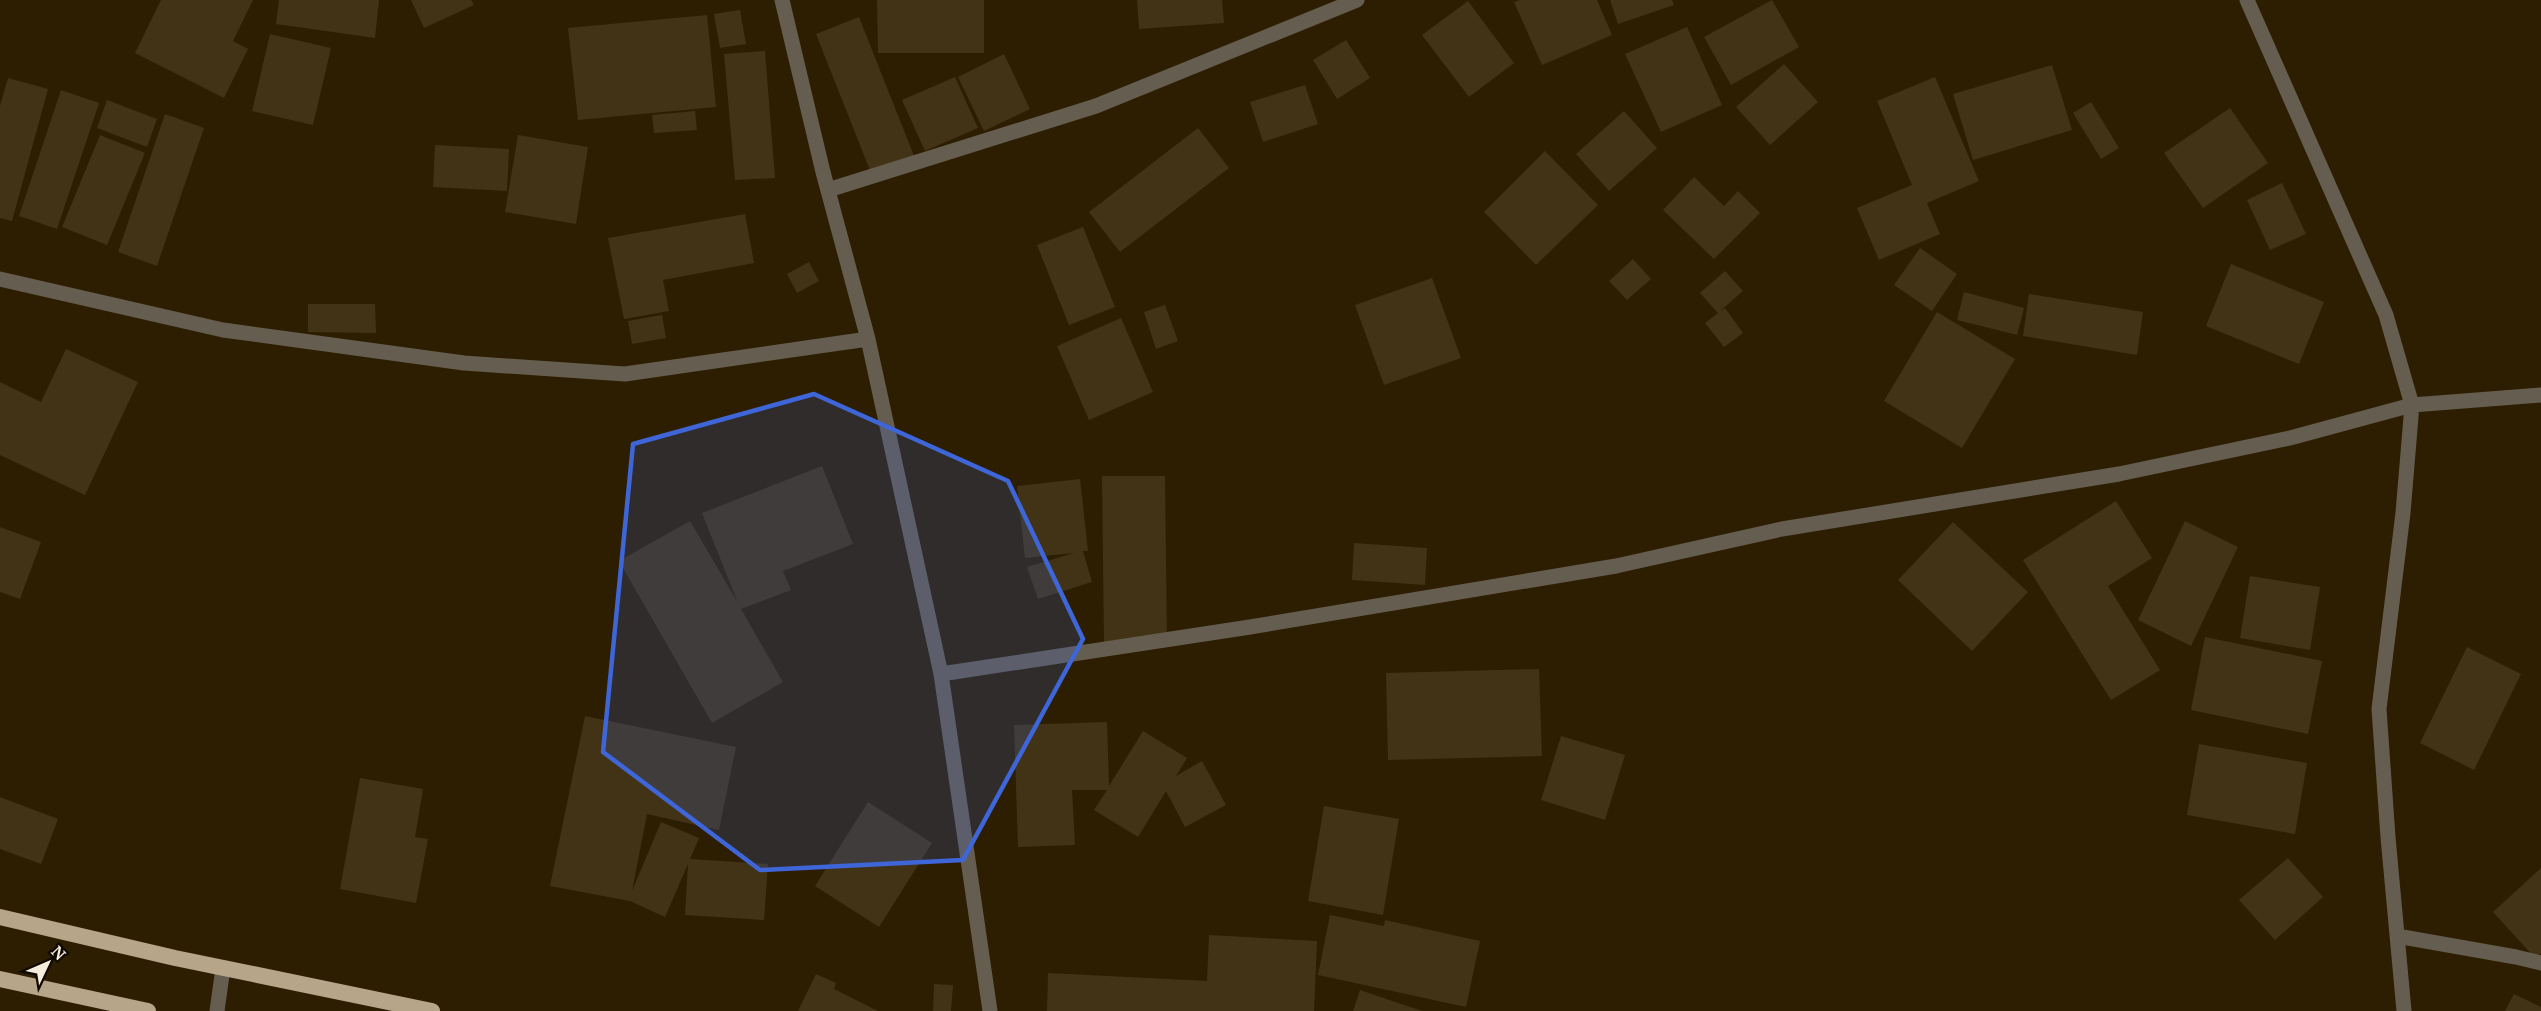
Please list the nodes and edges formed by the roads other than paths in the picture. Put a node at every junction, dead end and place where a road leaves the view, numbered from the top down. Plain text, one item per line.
1 (782, 0) edge
2 (1357, 0) edge
3 (2247, 0) edge
4 (828, 190) junction
5 (0, 279) edge
6 (868, 339) junction
7 (2541, 396) edge
8 (2412, 405) junction
9 (941, 674) junction
10 (0, 917) edge
11 (2397, 936) junction
12 (2541, 963) edge
13 (223, 968) junction
14 (0, 979) edge
15 (148, 1011) edge
16 (217, 1011) edge
17 (432, 1011) edge
18 (990, 1011) edge
19 (2404, 1011) edge

1 - 4 street
2 - 4 street
3 - 8 street
4 - 6 street
5 - 6 street
6 - 9 street
7 - 8 street
8 - 9 street
8 - 11 street
9 - 18 street
10 - 13 highway
11 - 12 street
11 - 19 street
13 - 16 street
13 - 17 highway
14 - 15 highway

